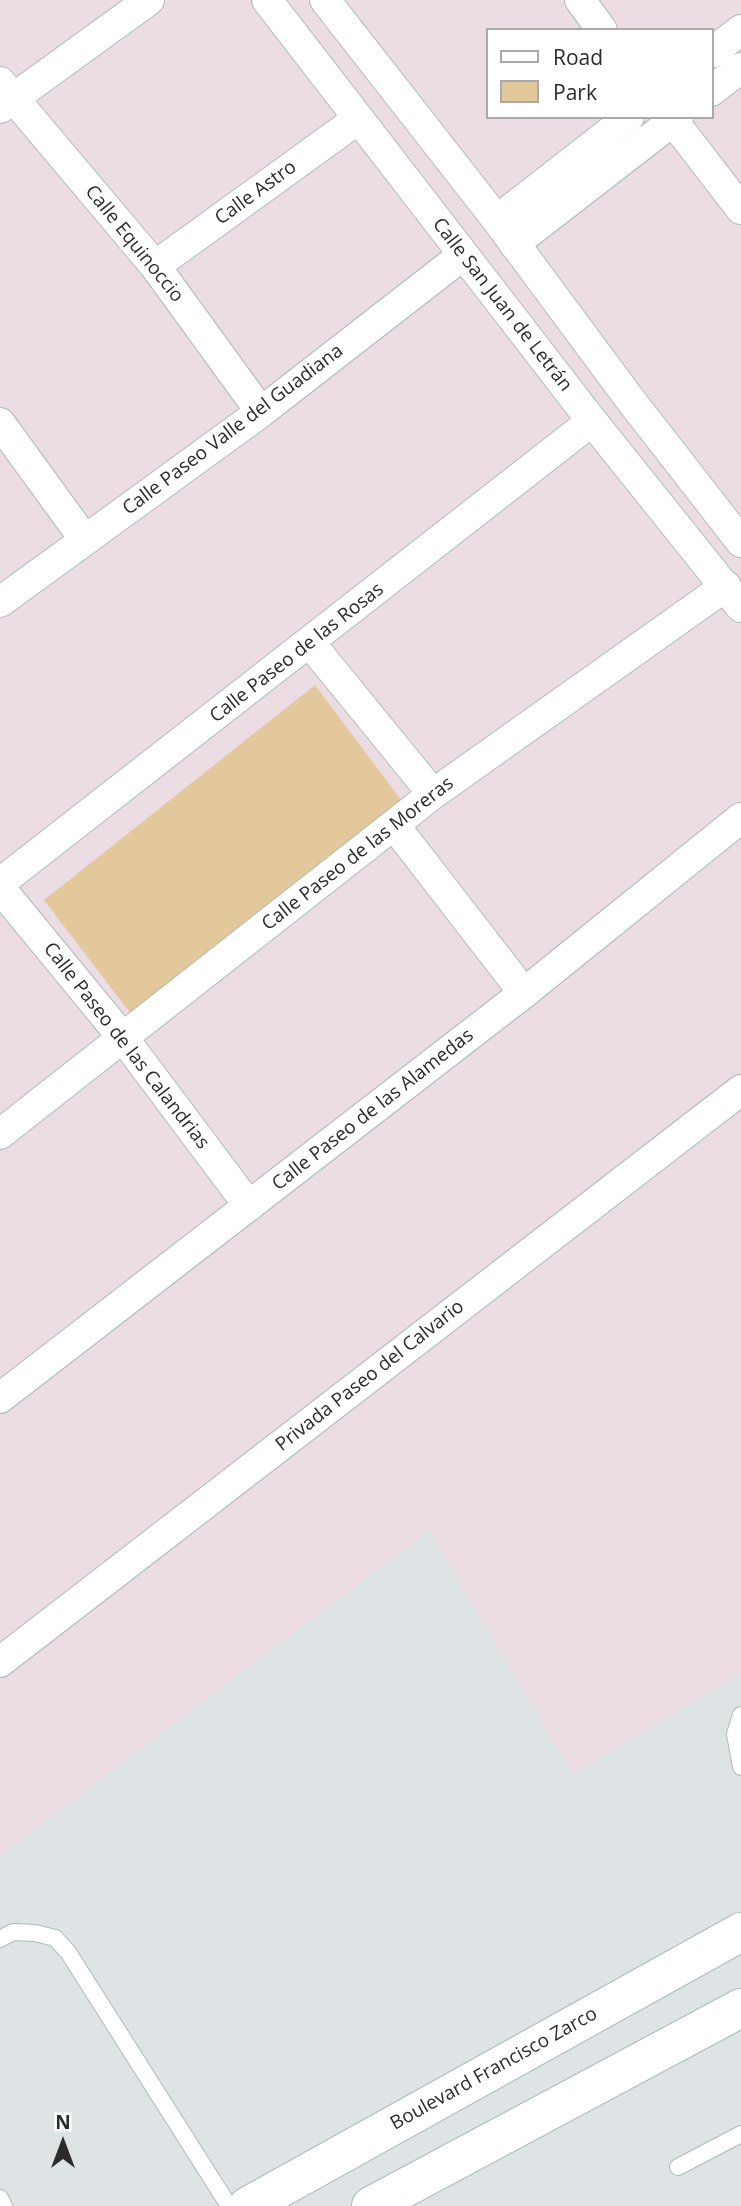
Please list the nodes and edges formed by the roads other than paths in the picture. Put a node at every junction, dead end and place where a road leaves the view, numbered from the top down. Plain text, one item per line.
1 (149, 0) edge
2 (267, 0) edge
3 (325, 0) edge
4 (580, 0) edge
5 (601, 28) edge
6 (741, 30) edge
7 (713, 51) edge
8 (741, 68) edge
9 (713, 89) edge
10 (4, 96) edge
11 (358, 119) junction
12 (626, 119) edge
13 (673, 119) edge
14 (675, 119) edge
15 (741, 209) edge
16 (497, 220) junction
17 (514, 244) junction
18 (463, 255) junction
19 (155, 266) junction
20 (261, 412) junction
21 (592, 421) junction
22 (0, 423) edge
23 (85, 540) junction
24 (741, 542) edge
25 (733, 597) edge
26 (0, 602) edge
27 (310, 643) junction
28 (433, 794) junction
29 (741, 818) edge
30 (394, 825) junction
31 (0, 886) edge
32 (524, 993) junction
33 (124, 1039) junction
34 (741, 1090) edge
35 (0, 1134) edge
36 (249, 1206) junction
37 (0, 1398) edge
38 (0, 1662) edge
39 (741, 1715) edge
40 (741, 1767) edge
41 (741, 1932) edge
42 (0, 1939) edge
43 (741, 2008) edge
44 (741, 2134) edge
45 (678, 2166) dead end
46 (0, 2199) edge
47 (4, 2206) edge
48 (229, 2206) edge
49 (248, 2206) edge
50 (371, 2206) edge

1 - 10 street
2 - 11 street, Calle San Juan de Letrán
3 - 16 street
4 - 5 street
6 - 7 street
8 - 9 street
10 - 19 street, Calle Equinoccio
11 - 18 street, Calle San Juan de Letrán
11 - 19 street, Calle Astro
12 - 16 street
13 - 17 street
14 - 15 street
16 - 17 street
17 - 24 street
18 - 20 street, Calle Paseo Valle del Guadiana
18 - 21 street, Calle San Juan de Letrán
19 - 20 street, Calle Equinoccio
20 - 23 street, Calle Paseo Valle del Guadiana
21 - 25 street, Calle San Juan de Letrán
21 - 27 street, Calle Paseo de las Rosas
22 - 23 street
23 - 26 street, Calle Paseo Valle del Guadiana
25 - 28 street, Calle Paseo de las Moreras
27 - 28 street
27 - 31 street, Calle Paseo de las Rosas
28 - 30 street, Calle Paseo de las Moreras
29 - 32 street, Calle Paseo de las Alamedas
30 - 32 street
30 - 33 street, Calle Paseo de las Moreras
31 - 33 street, Calle Paseo de las Calandrias
32 - 36 street, Calle Paseo de las Alamedas
33 - 35 street, Calle Paseo de las Moreras
33 - 36 street, Calle Paseo de las Calandrias
34 - 38 street, Privada Paseo del Calvario
36 - 37 street, Calle Paseo de las Alamedas
39 - 40 lane
41 - 49 main road, Boulevard Francisco Zarco
42 - 48 lane
43 - 50 main road
44 - 45 lane
46 - 47 lane

